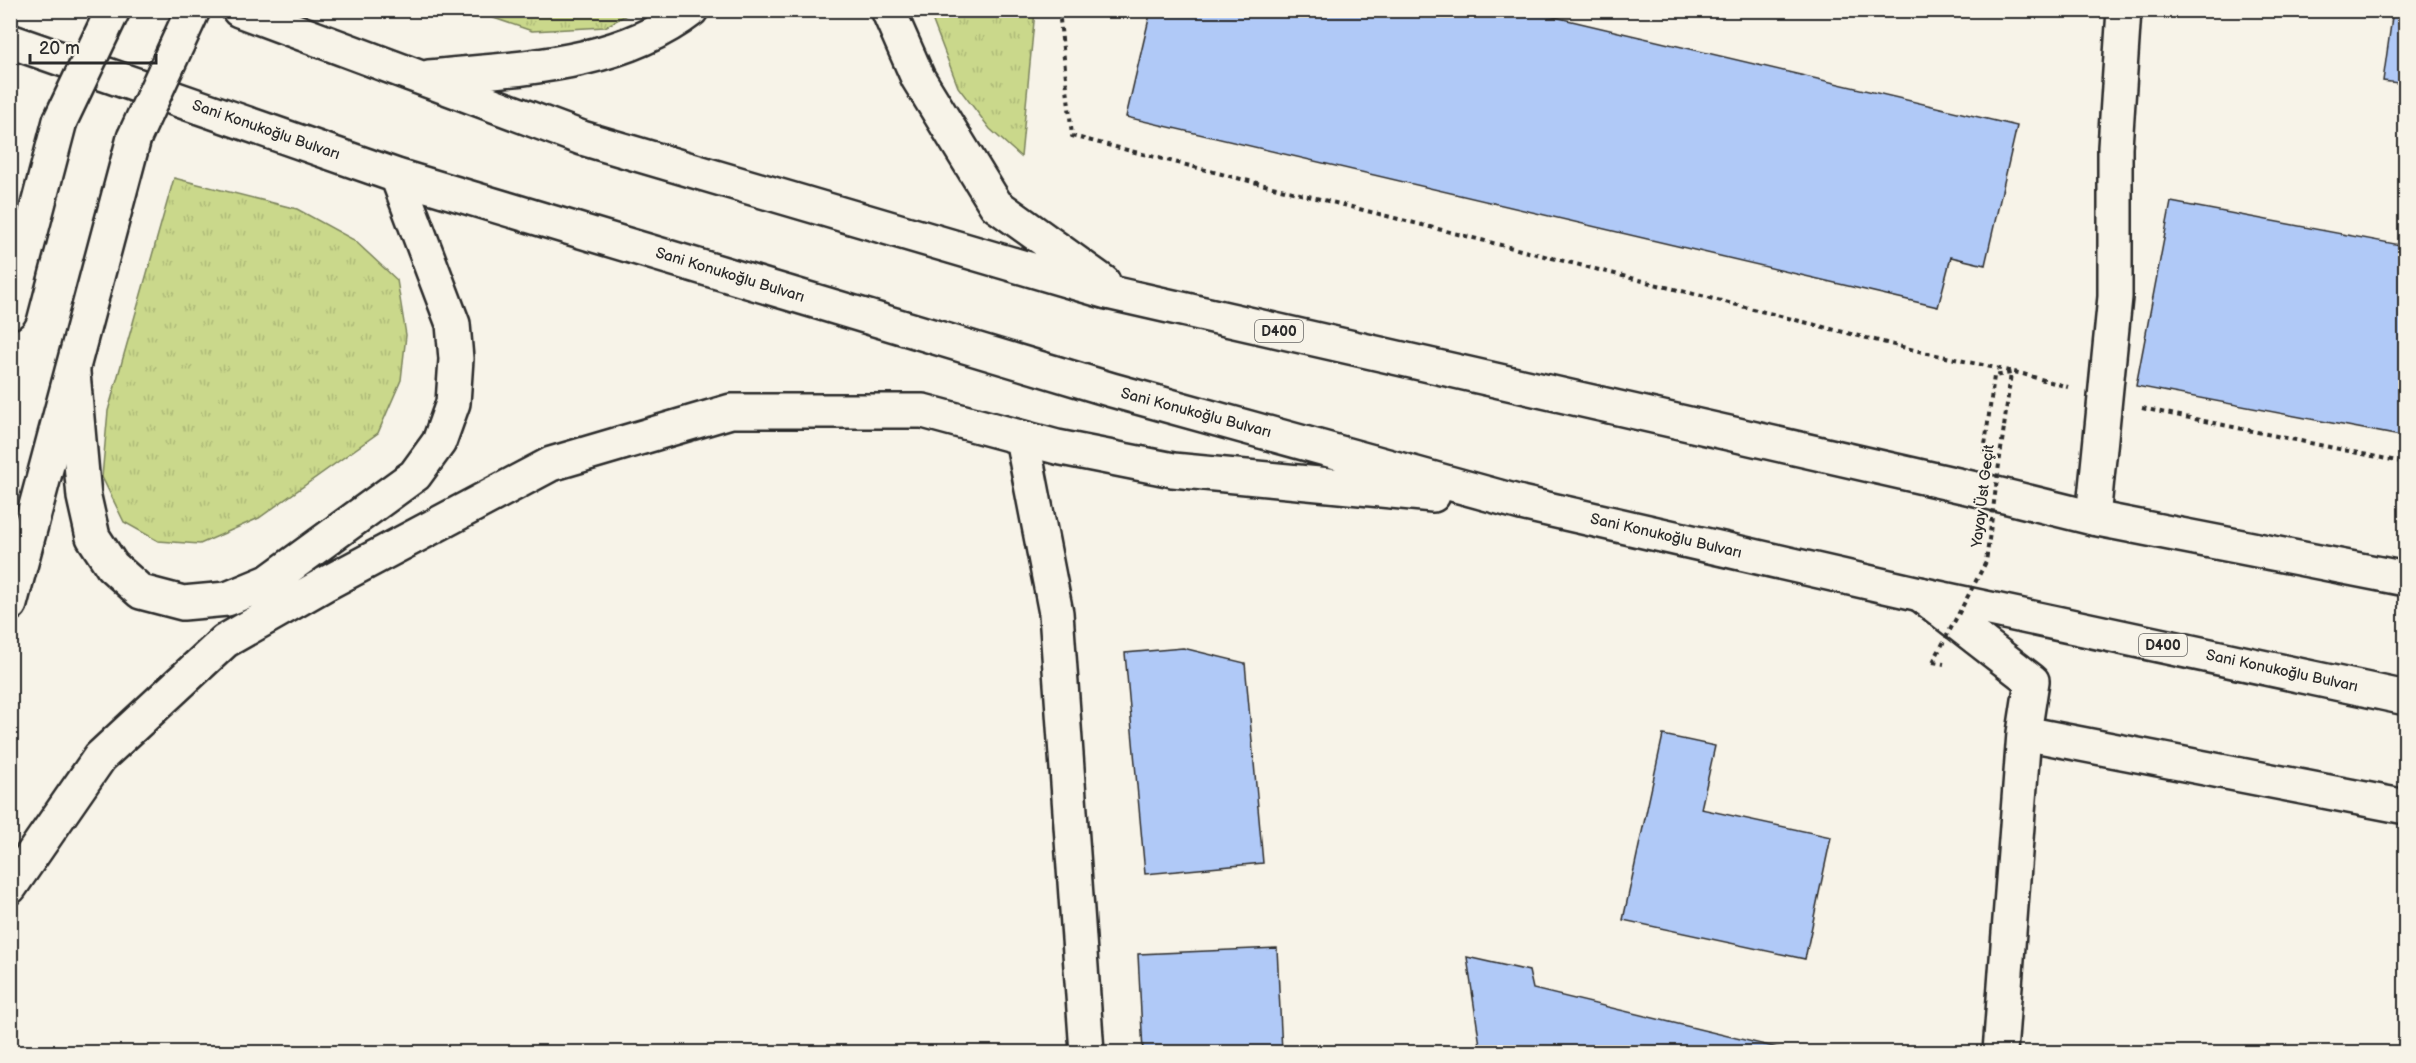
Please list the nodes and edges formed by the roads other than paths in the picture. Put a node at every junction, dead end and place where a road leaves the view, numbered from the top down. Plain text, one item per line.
1 (113, 10) edge
2 (193, 10) edge
3 (239, 10) edge
4 (691, 10) edge
5 (888, 10) edge
6 (2124, 10) edge
7 (10, 41) edge
8 (421, 78) junction
9 (397, 176) junction
10 (15, 279) edge
11 (1122, 296) junction
12 (10, 312) edge
13 (73, 373) junction
14 (1022, 438) junction
15 (1521, 503) junction
16 (2093, 518) junction
17 (2406, 579) edge
18 (1920, 594) junction
19 (10, 604) edge
20 (2406, 698) edge
21 (2024, 734) junction
22 (2406, 807) edge
23 (10, 887) edge
24 (1087, 1053) edge
25 (2000, 1053) edge

1 - 10 main road, bridge
2 - 13 main road, bridge
3 - 8 main road, D400
4 - 8 main road
5 - 11 main road
6 - 16 main road
7 - 9 main road, Sani Konukoğlu Bulvarı / D400
8 - 11 main road, D400
9 - 13 main road
9 - 15 main road, Sani Konukoğlu Bulvarı / D400
10 - 12 main road
11 - 16 main road, D400
13 - 19 main road
14 - 15 main road
14 - 23 main road
14 - 24 main road
15 - 18 main road, Sani Konukoğlu Bulvarı / D400
16 - 17 main road, D400
18 - 20 main road, Sani Konukoğlu Bulvarı / D400
18 - 21 main road
21 - 22 main road
21 - 25 main road

